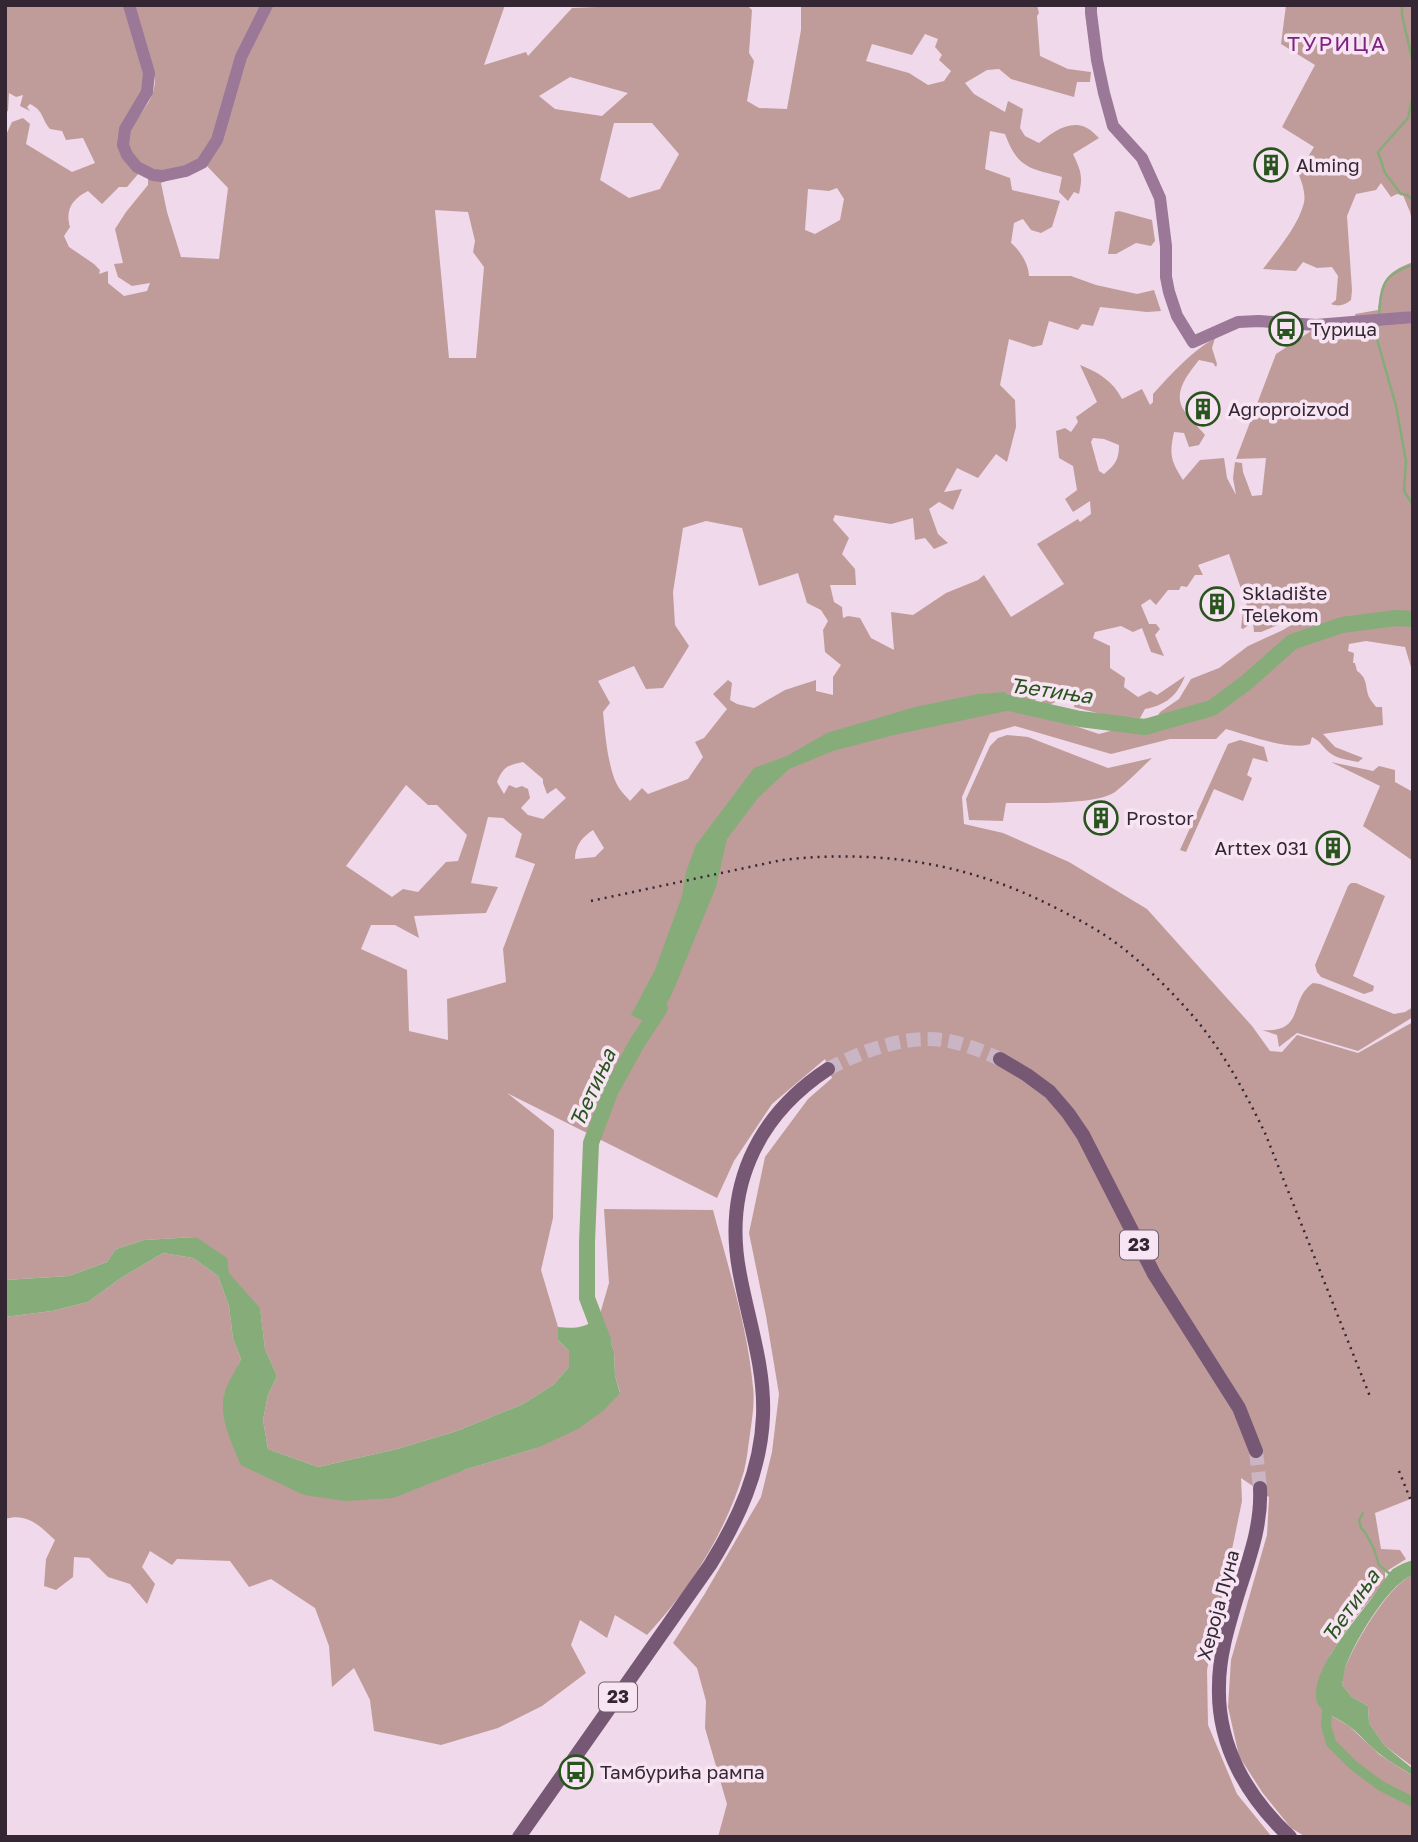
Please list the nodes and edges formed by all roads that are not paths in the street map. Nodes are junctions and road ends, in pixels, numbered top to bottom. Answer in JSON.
{"nodes":[{"id":1,"x":129,"y":5,"type":"edge"},
{"id":2,"x":267,"y":5,"type":"edge"},
{"id":3,"x":1091,"y":5,"type":"edge"},
{"id":4,"x":1413,"y":317,"type":"edge"},
{"id":5,"x":1000,"y":1059,"type":"tunnel mouth"},
{"id":6,"x":828,"y":1069,"type":"tunnel mouth"},
{"id":7,"x":1256,"y":1451,"type":"tunnel mouth"},
{"id":8,"x":1260,"y":1488,"type":"tunnel mouth"},
{"id":9,"x":519,"y":1837,"type":"edge"},
{"id":10,"x":1290,"y":1837,"type":"edge"}],
"edges":[{"from":1,"to":2,"type":"street"},
{"from":3,"to":4,"type":"street"},
{"from":5,"to":7,"type":"main road","number":"23"},
{"from":6,"to":9,"type":"main road","number":"23"},
{"from":8,"to":10,"type":"main road","name":"Хероја Луна"}]}
